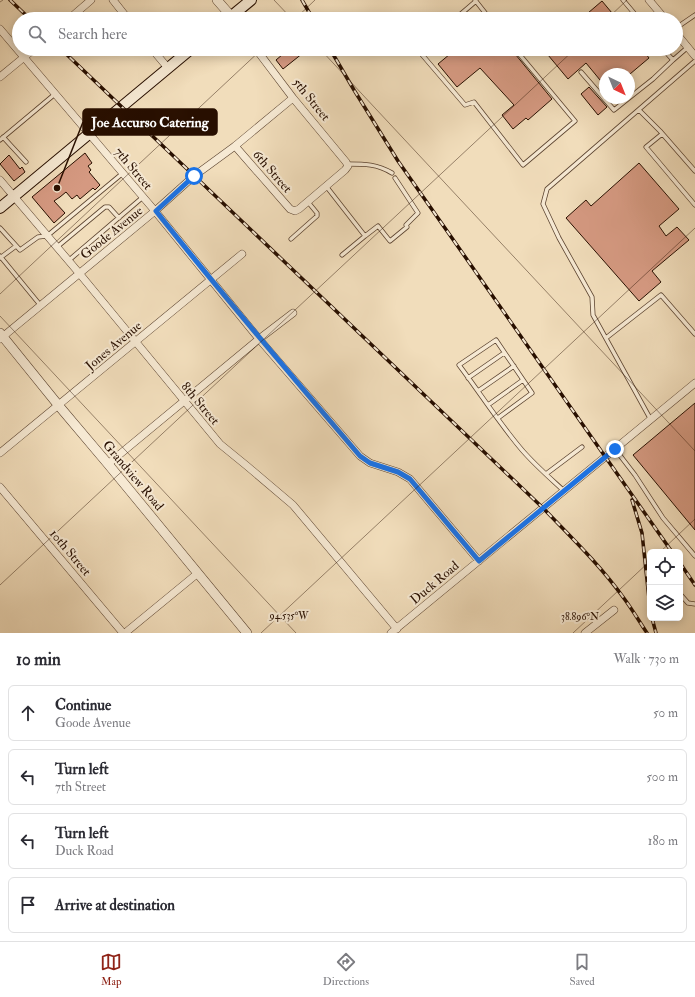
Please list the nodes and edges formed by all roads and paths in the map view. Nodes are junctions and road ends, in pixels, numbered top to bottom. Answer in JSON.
{"nodes":[{"id":1,"x":91,"y":0,"type":"edge"},
{"id":2,"x":113,"y":0,"type":"edge"},
{"id":3,"x":217,"y":0,"type":"edge"},
{"id":4,"x":251,"y":0,"type":"edge"},
{"id":5,"x":623,"y":0,"type":"edge"},
{"id":6,"x":649,"y":0,"type":"edge"},
{"id":7,"x":475,"y":1,"type":"edge"},
{"id":8,"x":77,"y":12,"type":"edge"},
{"id":9,"x":122,"y":12,"type":"edge"},
{"id":10,"x":226,"y":12,"type":"edge"},
{"id":11,"x":237,"y":12,"type":"edge"},
{"id":12,"x":463,"y":12,"type":"edge"},
{"id":13,"x":484,"y":12,"type":"edge"},
{"id":14,"x":633,"y":12,"type":"edge"},
{"id":15,"x":659,"y":12,"type":"edge"},
{"id":16,"x":695,"y":15,"type":"edge"},
{"id":17,"x":683,"y":23,"type":"edge"},
{"id":18,"x":0,"y":29,"type":"edge"},
{"id":19,"x":683,"y":41,"type":"edge"},
{"id":20,"x":12,"y":44,"type":"edge"},
{"id":21,"x":688,"y":47,"type":"junction"},
{"id":22,"x":683,"y":51,"type":"edge"},
{"id":23,"x":158,"y":56,"type":"edge"},
{"id":24,"x":183,"y":56,"type":"edge"},
{"id":25,"x":261,"y":56,"type":"edge"},
{"id":26,"x":423,"y":56,"type":"edge"},
{"id":27,"x":521,"y":56,"type":"edge"},
{"id":28,"x":669,"y":56,"type":"edge"},
{"id":29,"x":677,"y":56,"type":"edge"},
{"id":30,"x":695,"y":56,"type":"edge"},
{"id":31,"x":24,"y":58,"type":"joint"},
{"id":32,"x":672,"y":60,"type":"junction"},
{"id":33,"x":695,"y":61,"type":"edge"},
{"id":34,"x":168,"y":68,"type":"junction"},
{"id":35,"x":581,"y":72,"type":"dead end"},
{"id":36,"x":0,"y":77,"type":"edge"},
{"id":37,"x":599,"y":93,"type":"edge"},
{"id":38,"x":635,"y":93,"type":"edge"},
{"id":39,"x":55,"y":94,"type":"junction"},
{"id":40,"x":293,"y":98,"type":"junction"},
{"id":41,"x":609,"y":104,"type":"edge"},
{"id":42,"x":622,"y":104,"type":"edge"},
{"id":43,"x":639,"y":110,"type":"junction"},
{"id":44,"x":89,"y":133,"type":"junction"},
{"id":45,"x":662,"y":134,"type":"junction"},
{"id":46,"x":2,"y":138,"type":"edge"},
{"id":47,"x":235,"y":146,"type":"junction"},
{"id":48,"x":26,"y":162,"type":"dead end"},
{"id":49,"x":347,"y":165,"type":"junction"},
{"id":50,"x":695,"y":171,"type":"edge"},
{"id":51,"x":123,"y":173,"type":"junction"},
{"id":52,"x":392,"y":173,"type":"dead end"},
{"id":53,"x":395,"y":178,"type":"dead end"},
{"id":54,"x":0,"y":180,"type":"edge"},
{"id":55,"x":326,"y":186,"type":"junction"},
{"id":56,"x":14,"y":197,"type":"junction"},
{"id":57,"x":143,"y":197,"type":"junction"},
{"id":58,"x":308,"y":202,"type":"junction"},
{"id":59,"x":695,"y":205,"type":"edge"},
{"id":60,"x":0,"y":208,"type":"edge"},
{"id":61,"x":156,"y":211,"type":"junction"},
{"id":62,"x":119,"y":218,"type":"junction"},
{"id":63,"x":0,"y":228,"type":"edge"},
{"id":64,"x":47,"y":236,"type":"junction"},
{"id":65,"x":365,"y":236,"type":"junction"},
{"id":66,"x":291,"y":239,"type":"dead end"},
{"id":67,"x":16,"y":246,"type":"junction"},
{"id":68,"x":57,"y":247,"type":"junction"},
{"id":69,"x":242,"y":254,"type":"dead end"},
{"id":70,"x":342,"y":254,"type":"dead end"},
{"id":71,"x":0,"y":257,"type":"edge"},
{"id":72,"x":68,"y":261,"type":"junction"},
{"id":73,"x":79,"y":273,"type":"junction"},
{"id":74,"x":210,"y":280,"type":"junction"},
{"id":75,"x":41,"y":306,"type":"junction"},
{"id":76,"x":293,"y":313,"type":"dead end"},
{"id":77,"x":695,"y":334,"type":"edge"},
{"id":78,"x":1,"y":336,"type":"edge"},
{"id":79,"x":259,"y":338,"type":"junction"},
{"id":80,"x":606,"y":338,"type":"junction"},
{"id":81,"x":135,"y":342,"type":"junction"},
{"id":82,"x":504,"y":353,"type":"junction"},
{"id":83,"x":514,"y":366,"type":"junction"},
{"id":84,"x":468,"y":378,"type":"junction"},
{"id":85,"x":523,"y":380,"type":"junction"},
{"id":86,"x":695,"y":382,"type":"edge"},
{"id":87,"x":478,"y":391,"type":"junction"},
{"id":88,"x":184,"y":401,"type":"junction"},
{"id":89,"x":488,"y":405,"type":"junction"},
{"id":90,"x":58,"y":406,"type":"junction"},
{"id":91,"x":498,"y":418,"type":"junction"},
{"id":92,"x":650,"y":420,"type":"junction"},
{"id":93,"x":582,"y":447,"type":"dead end"},
{"id":94,"x":615,"y":449,"type":"junction"},
{"id":95,"x":0,"y":453,"type":"edge"},
{"id":96,"x":108,"y":464,"type":"junction"},
{"id":97,"x":546,"y":474,"type":"junction"},
{"id":98,"x":0,"y":487,"type":"edge"},
{"id":99,"x":564,"y":491,"type":"junction"},
{"id":100,"x":695,"y":556,"type":"edge"},
{"id":101,"x":479,"y":561,"type":"junction"},
{"id":102,"x":198,"y":573,"type":"junction"},
{"id":103,"x":683,"y":597,"type":"edge"},
{"id":104,"x":695,"y":604,"type":"edge"},
{"id":105,"x":614,"y":610,"type":"dead end"},
{"id":106,"x":394,"y":631,"type":"edge"},
{"id":107,"x":124,"y":633,"type":"edge"},
{"id":108,"x":247,"y":633,"type":"edge"},
{"id":109,"x":584,"y":633,"type":"edge"}],
"edges":[{"from":1,"to":8,"type":"street"},
{"from":2,"to":9,"type":"street"},
{"from":3,"to":10,"type":"street"},
{"from":4,"to":11,"type":"main road"},
{"from":5,"to":14,"type":"lane"},
{"from":6,"to":15,"type":"street"},
{"from":7,"to":12,"type":"lane"},
{"from":7,"to":13,"type":"lane"},
{"from":16,"to":17,"type":"lane"},
{"from":18,"to":20,"type":"street","name":"7th Street"},
{"from":19,"to":21,"type":"street"},
{"from":21,"to":22,"type":"lane"},
{"from":21,"to":30,"type":"street"},
{"from":23,"to":34,"type":"street"},
{"from":24,"to":34,"type":"main road"},
{"from":25,"to":40,"type":"street","name":"5th Street"},
{"from":26,"to":27,"type":"lane"},
{"from":28,"to":32,"type":"lane"},
{"from":29,"to":32,"type":"lane"},
{"from":31,"to":36,"type":"street"},
{"from":31,"to":39,"type":"street","name":"7th Street"},
{"from":32,"to":38,"type":"lane"},
{"from":33,"to":43,"type":"lane"},
{"from":34,"to":44,"type":"main road"},
{"from":35,"to":37,"type":"lane"},
{"from":39,"to":44,"type":"street","name":"7th Street"},
{"from":39,"to":46,"type":"lane"},
{"from":40,"to":47,"type":"street","name":"Goode Avenue"},
{"from":40,"to":49,"type":"street","name":"5th Street"},
{"from":41,"to":42,"type":"lane"},
{"from":43,"to":45,"type":"lane"},
{"from":43,"to":80,"type":"lane"},
{"from":44,"to":51,"type":"street","name":"7th Street"},
{"from":44,"to":56,"type":"main road"},
{"from":45,"to":50,"type":"lane"},
{"from":45,"to":59,"type":"lane"},
{"from":46,"to":48,"type":"lane"},
{"from":47,"to":58,"type":"street","name":"6th Street"},
{"from":47,"to":61,"type":"street","name":"Goode Avenue"},
{"from":49,"to":52,"type":"lane"},
{"from":49,"to":55,"type":"street"},
{"from":51,"to":57,"type":"street","name":"7th Street"},
{"from":51,"to":64,"type":"lane"},
{"from":53,"to":65,"type":"lane"},
{"from":54,"to":56,"type":"street","name":"8th Street"},
{"from":55,"to":58,"type":"street"},
{"from":55,"to":65,"type":"lane"},
{"from":56,"to":60,"type":"main road"},
{"from":56,"to":64,"type":"street","name":"8th Street"},
{"from":57,"to":61,"type":"street","name":"7th Street"},
{"from":57,"to":62,"type":"lane"},
{"from":58,"to":66,"type":"lane"},
{"from":61,"to":73,"type":"street","name":"Goode Avenue"},
{"from":61,"to":74,"type":"street","name":"7th Street"},
{"from":62,"to":68,"type":"lane"},
{"from":62,"to":72,"type":"lane"},
{"from":63,"to":67,"type":"lane"},
{"from":64,"to":67,"type":"lane"},
{"from":64,"to":68,"type":"street","name":"8th Street"},
{"from":65,"to":70,"type":"lane"},
{"from":67,"to":71,"type":"lane"},
{"from":68,"to":72,"type":"street","name":"8th Street"},
{"from":69,"to":74,"type":"street","name":"Jones Avenue"},
{"from":71,"to":75,"type":"lane"},
{"from":72,"to":73,"type":"street","name":"8th Street"},
{"from":73,"to":75,"type":"street","name":"Goode Avenue"},
{"from":73,"to":81,"type":"street","name":"8th Street"},
{"from":74,"to":79,"type":"street","name":"7th Street"},
{"from":74,"to":81,"type":"street","name":"Jones Avenue"},
{"from":75,"to":78,"type":"street","name":"Goode Avenue"},
{"from":76,"to":79,"type":"street"},
{"from":77,"to":80,"type":"lane"},
{"from":78,"to":90,"type":"street","name":"Grandview Road"},
{"from":79,"to":88,"type":"street"},
{"from":79,"to":101,"type":"street","name":"7th Street"},
{"from":80,"to":92,"type":"lane"},
{"from":81,"to":88,"type":"street","name":"8th Street"},
{"from":81,"to":90,"type":"street","name":"Jones Avenue"},
{"from":82,"to":83,"type":"lane"},
{"from":82,"to":84,"type":"lane"},
{"from":82,"to":84,"type":"lane"},
{"from":83,"to":85,"type":"lane"},
{"from":83,"to":87,"type":"lane"},
{"from":84,"to":87,"type":"lane"},
{"from":85,"to":89,"type":"lane"},
{"from":85,"to":91,"type":"lane"},
{"from":86,"to":92,"type":"street","name":"Duck Road"},
{"from":87,"to":89,"type":"lane"},
{"from":88,"to":96,"type":"street"},
{"from":88,"to":106,"type":"street","name":"8th Street"},
{"from":89,"to":91,"type":"lane"},
{"from":90,"to":95,"type":"street","name":"Jones Avenue"},
{"from":90,"to":96,"type":"street","name":"Grandview Road"},
{"from":91,"to":97,"type":"lane"},
{"from":92,"to":94,"type":"street","name":"Duck Road"},
{"from":93,"to":97,"type":"lane"},
{"from":94,"to":99,"type":"street","name":"Duck Road"},
{"from":94,"to":100,"type":"lane"},
{"from":96,"to":102,"type":"street","name":"Grandview Road"},
{"from":97,"to":99,"type":"lane"},
{"from":98,"to":107,"type":"street","name":"10th Street"},
{"from":99,"to":101,"type":"street","name":"Duck Road"},
{"from":101,"to":106,"type":"street","name":"Duck Road"},
{"from":102,"to":107,"type":"street"},
{"from":102,"to":108,"type":"street","name":"Grandview Road"},
{"from":103,"to":104,"type":"lane"},
{"from":105,"to":109,"type":"street"}]}
